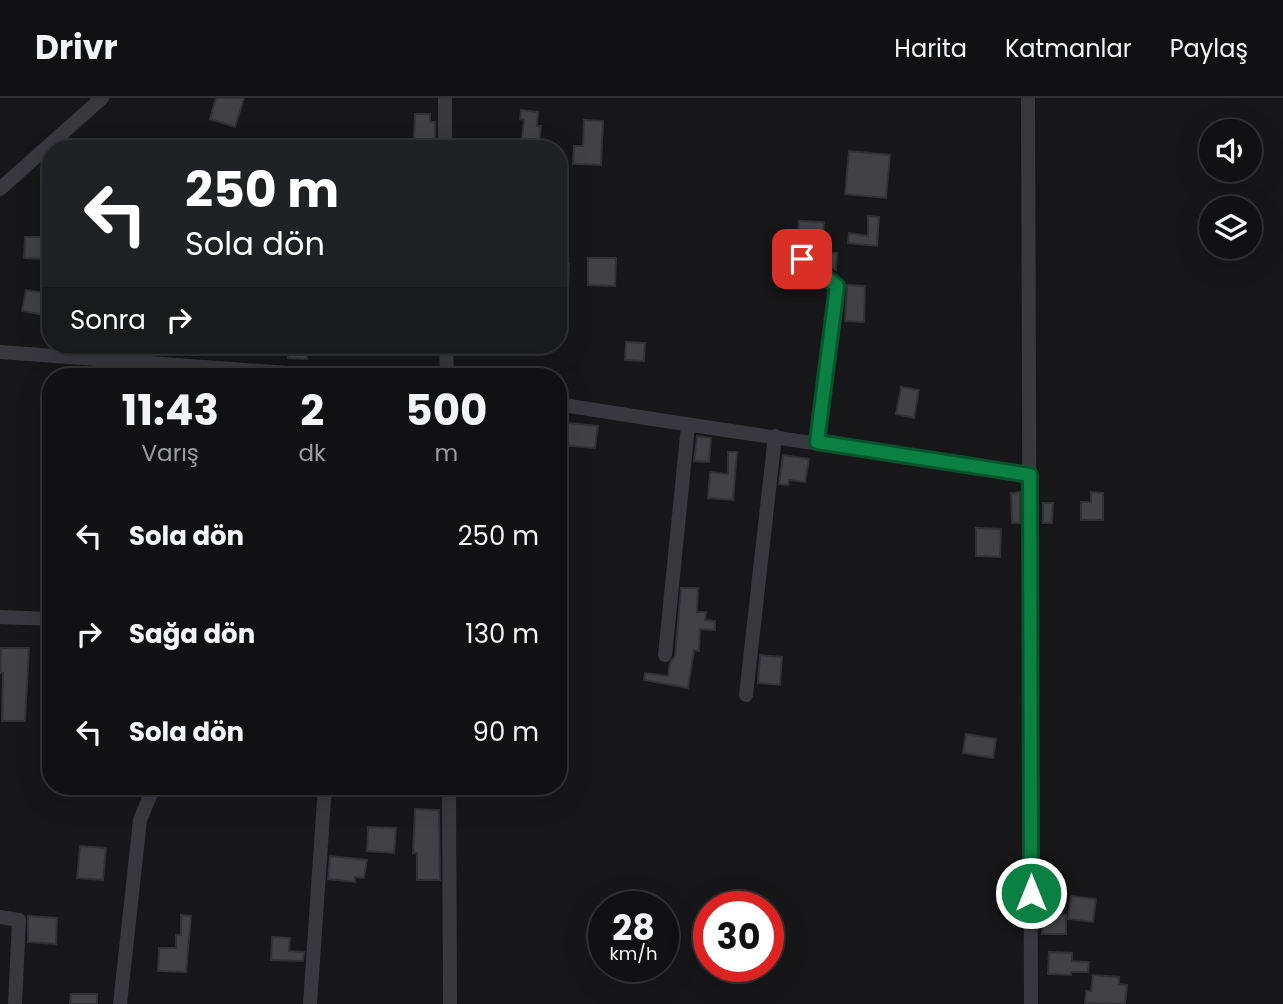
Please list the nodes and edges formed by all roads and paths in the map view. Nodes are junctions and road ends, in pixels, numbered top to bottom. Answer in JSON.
{"nodes":[{"id":1,"x":102,"y":98,"type":"edge"},
{"id":2,"x":445,"y":98,"type":"edge"},
{"id":3,"x":1028,"y":98,"type":"edge"},
{"id":4,"x":55,"y":140,"type":"edge"},
{"id":5,"x":445,"y":140,"type":"edge"},
{"id":6,"x":42,"y":152,"type":"edge"},
{"id":7,"x":0,"y":189,"type":"edge"},
{"id":8,"x":802,"y":259,"type":"dead end"},
{"id":9,"x":0,"y":352,"type":"edge"},
{"id":10,"x":140,"y":368,"type":"edge"},
{"id":11,"x":567,"y":406,"type":"edge"},
{"id":12,"x":688,"y":426,"type":"junction"},
{"id":13,"x":775,"y":436,"type":"junction"},
{"id":14,"x":817,"y":442,"type":"junction"},
{"id":15,"x":1030,"y":475,"type":"junction"},
{"id":16,"x":0,"y":617,"type":"edge"},
{"id":17,"x":42,"y":619,"type":"edge"},
{"id":18,"x":665,"y":655,"type":"dead end"},
{"id":19,"x":747,"y":695,"type":"dead end"},
{"id":20,"x":150,"y":795,"type":"edge"},
{"id":21,"x":325,"y":795,"type":"edge"},
{"id":22,"x":449,"y":795,"type":"edge"},
{"id":23,"x":0,"y":917,"type":"edge"},
{"id":24,"x":15,"y":1004,"type":"edge"},
{"id":25,"x":120,"y":1004,"type":"edge"},
{"id":26,"x":310,"y":1004,"type":"edge"},
{"id":27,"x":450,"y":1004,"type":"edge"},
{"id":28,"x":1031,"y":1004,"type":"edge"}],
"edges":[{"from":1,"to":4,"type":"street"},
{"from":2,"to":5,"type":"street"},
{"from":3,"to":15,"type":"street"},
{"from":6,"to":7,"type":"street"},
{"from":8,"to":14,"type":"street"},
{"from":9,"to":10,"type":"street"},
{"from":11,"to":12,"type":"street"},
{"from":12,"to":13,"type":"street"},
{"from":12,"to":18,"type":"street"},
{"from":13,"to":14,"type":"street"},
{"from":13,"to":19,"type":"street"},
{"from":14,"to":15,"type":"street"},
{"from":15,"to":28,"type":"street"},
{"from":16,"to":17,"type":"street"},
{"from":20,"to":25,"type":"street"},
{"from":21,"to":26,"type":"street"},
{"from":22,"to":27,"type":"street"},
{"from":23,"to":24,"type":"street"}]}
